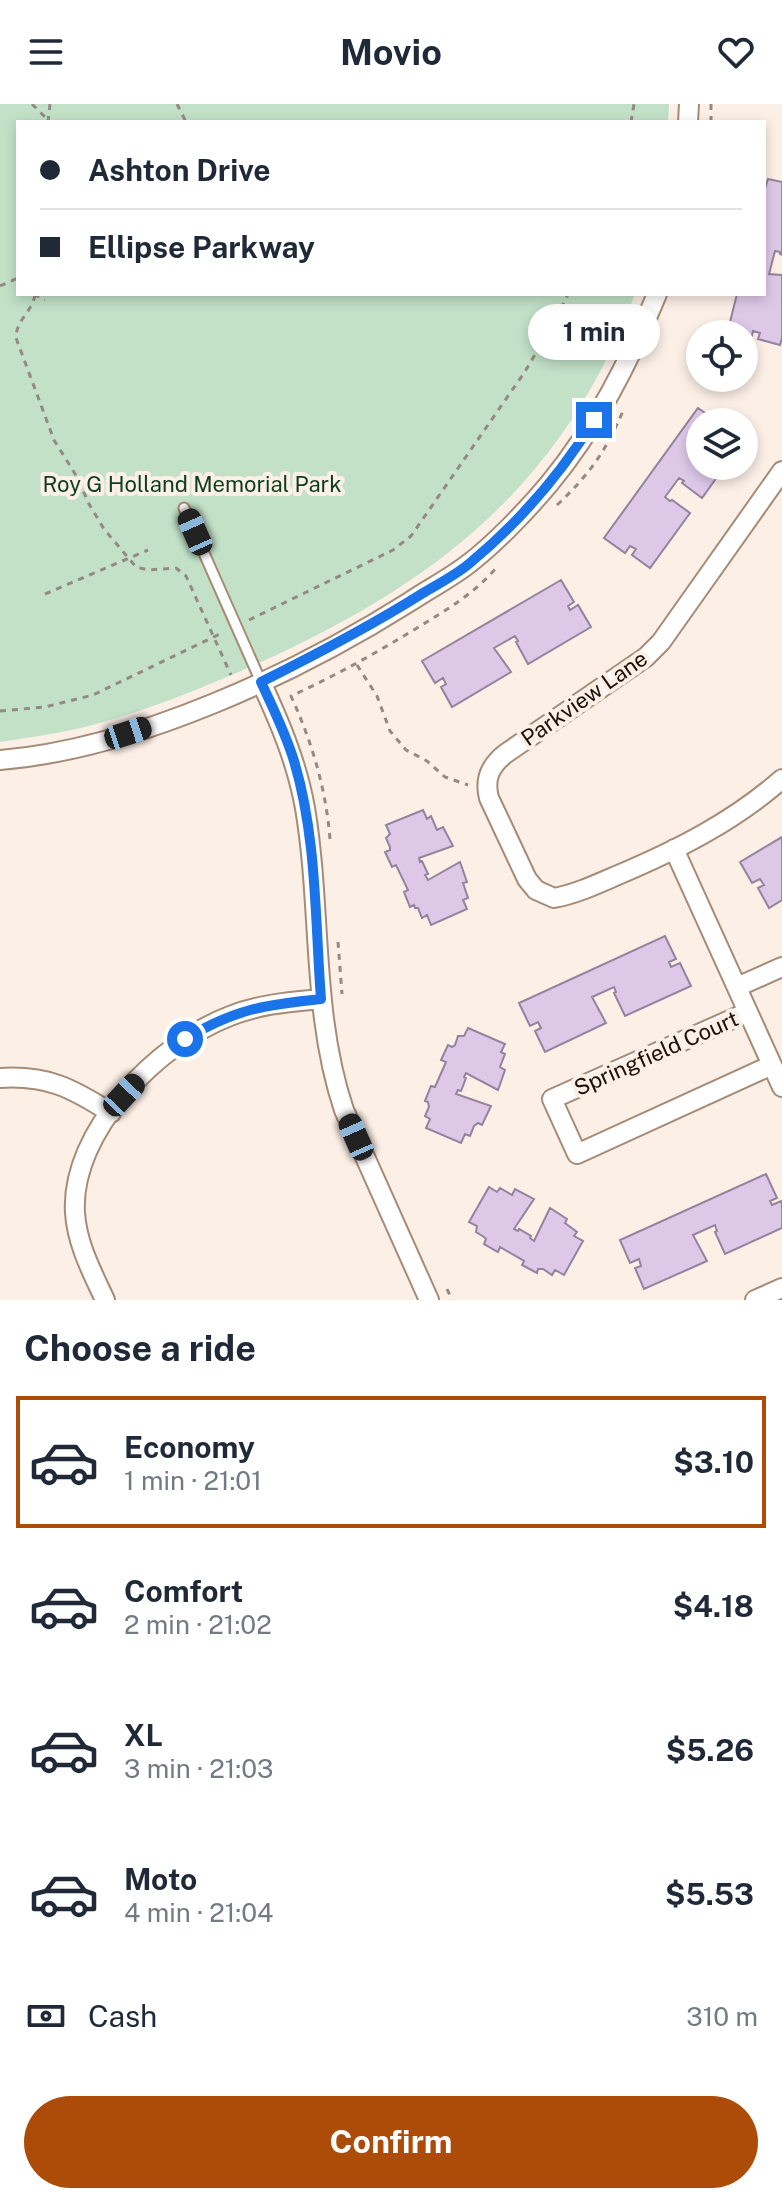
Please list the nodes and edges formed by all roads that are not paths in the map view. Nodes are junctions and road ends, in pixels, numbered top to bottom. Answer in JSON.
{"nodes":[{"id":1,"x":656,"y":296,"type":"edge"},
{"id":2,"x":782,"y":471,"type":"edge"},
{"id":3,"x":184,"y":508,"type":"dead end"},
{"id":4,"x":261,"y":682,"type":"junction"},
{"id":5,"x":0,"y":760,"type":"edge"},
{"id":6,"x":782,"y":779,"type":"edge"},
{"id":7,"x":674,"y":849,"type":"junction"},
{"id":8,"x":782,"y":967,"type":"edge"},
{"id":9,"x":737,"y":987,"type":"junction"},
{"id":10,"x":321,"y":999,"type":"junction"},
{"id":11,"x":748,"y":1012,"type":"junction"},
{"id":12,"x":772,"y":1065,"type":"junction"},
{"id":13,"x":0,"y":1078,"type":"edge"},
{"id":14,"x":782,"y":1087,"type":"edge"},
{"id":15,"x":111,"y":1113,"type":"junction"},
{"id":16,"x":782,"y":1288,"type":"edge"},
{"id":17,"x":105,"y":1300,"type":"edge"},
{"id":18,"x":429,"y":1300,"type":"edge"},
{"id":19,"x":755,"y":1300,"type":"edge"}],
"edges":[{"from":1,"to":4,"type":"street"},
{"from":2,"to":7,"type":"street","name":"Parkview Lane"},
{"from":3,"to":4,"type":"lane"},
{"from":4,"to":5,"type":"street"},
{"from":4,"to":10,"type":"street"},
{"from":6,"to":7,"type":"street"},
{"from":7,"to":9,"type":"street"},
{"from":8,"to":9,"type":"street"},
{"from":9,"to":11,"type":"street"},
{"from":10,"to":15,"type":"street"},
{"from":10,"to":18,"type":"street"},
{"from":11,"to":12,"type":"street"},
{"from":11,"to":12,"type":"street","name":"Springfield Court"},
{"from":12,"to":14,"type":"street"},
{"from":13,"to":15,"type":"street"},
{"from":15,"to":17,"type":"street"},
{"from":16,"to":19,"type":"street"}]}
